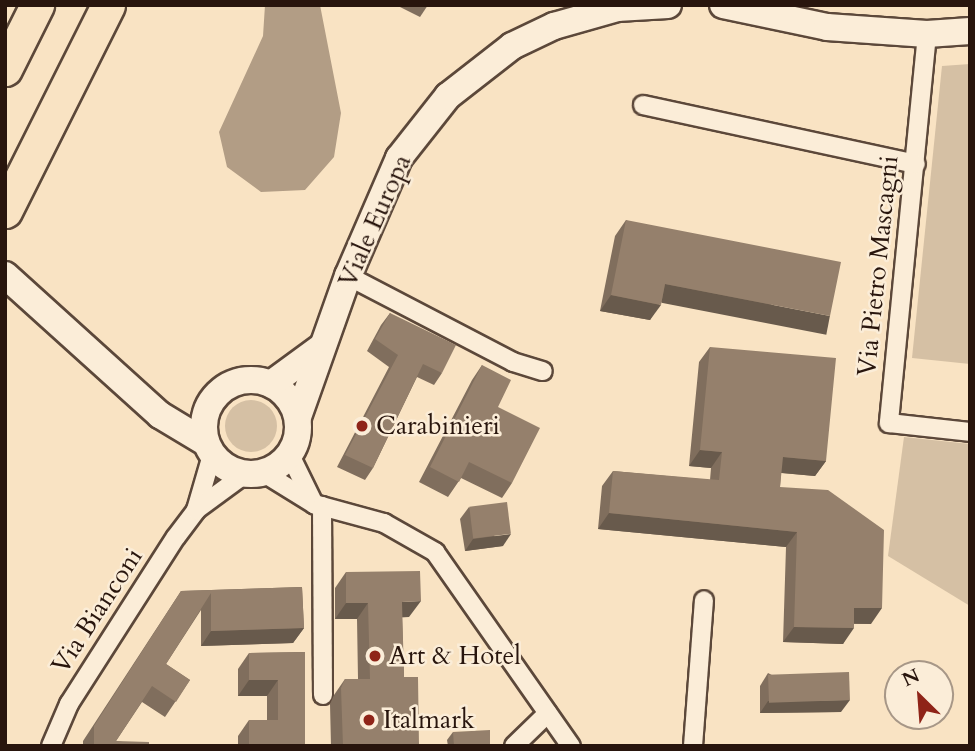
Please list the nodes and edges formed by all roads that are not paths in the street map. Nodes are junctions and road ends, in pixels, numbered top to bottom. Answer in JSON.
{"nodes":[{"id":1,"x":37,"y":5,"type":"edge"},
{"id":2,"x":108,"y":5,"type":"edge"},
{"id":3,"x":667,"y":5,"type":"edge"},
{"id":4,"x":723,"y":5,"type":"edge"},
{"id":5,"x":970,"y":31,"type":"edge"},
{"id":6,"x":927,"y":34,"type":"junction"},
{"id":7,"x":5,"y":69,"type":"edge"},
{"id":8,"x":643,"y":105,"type":"dead end"},
{"id":9,"x":916,"y":164,"type":"junction"},
{"id":10,"x":5,"y":211,"type":"edge"},
{"id":11,"x":348,"y":276,"type":"junction"},
{"id":12,"x":12,"y":281,"type":"edge"},
{"id":13,"x":320,"y":348,"type":"junction"},
{"id":14,"x":543,"y":371,"type":"dead end"},
{"id":15,"x":271,"y":384,"type":"junction"},
{"id":16,"x":135,"y":388,"type":"junction"},
{"id":17,"x":208,"y":407,"type":"junction"},
{"id":18,"x":298,"y":417,"type":"junction"},
{"id":19,"x":970,"y":432,"type":"edge"},
{"id":20,"x":209,"y":448,"type":"junction"},
{"id":21,"x":290,"y":455,"type":"junction"},
{"id":22,"x":254,"y":474,"type":"junction"},
{"id":23,"x":318,"y":505,"type":"junction"},
{"id":24,"x":196,"y":510,"type":"junction"},
{"id":25,"x":704,"y":600,"type":"dead end"},
{"id":26,"x":323,"y":695,"type":"dead end"},
{"id":27,"x":548,"y":713,"type":"junction"},
{"id":28,"x":51,"y":746,"type":"edge"},
{"id":29,"x":514,"y":746,"type":"edge"},
{"id":30,"x":571,"y":746,"type":"edge"},
{"id":31,"x":692,"y":746,"type":"edge"}],
"edges":[{"from":1,"to":7,"type":"highway"},
{"from":2,"to":10,"type":"highway"},
{"from":3,"to":11,"type":"street","name":"Viale Europa"},
{"from":4,"to":6,"type":"street"},
{"from":5,"to":6,"type":"street"},
{"from":6,"to":9,"type":"street","name":"Via Pietro Mascagni"},
{"from":8,"to":9,"type":"street"},
{"from":9,"to":19,"type":"street","name":"Via Pietro Mascagni"},
{"from":11,"to":13,"type":"street","name":"Viale Europa"},
{"from":11,"to":14,"type":"street"},
{"from":12,"to":16,"type":"street"},
{"from":13,"to":15,"type":"street"},
{"from":13,"to":18,"type":"street","name":"Viale Europa"},
{"from":15,"to":17,"type":"street"},
{"from":15,"to":18,"type":"street"},
{"from":16,"to":17,"type":"street"},
{"from":16,"to":20,"type":"street"},
{"from":17,"to":20,"type":"street"},
{"from":18,"to":21,"type":"street"},
{"from":20,"to":22,"type":"street"},
{"from":20,"to":24,"type":"street","name":"Via Bianconi"},
{"from":21,"to":22,"type":"street"},
{"from":21,"to":23,"type":"street"},
{"from":22,"to":23,"type":"street"},
{"from":22,"to":24,"type":"street","name":"Via Bianconi"},
{"from":23,"to":26,"type":"street"},
{"from":23,"to":27,"type":"street"},
{"from":24,"to":28,"type":"street","name":"Via Bianconi"},
{"from":25,"to":31,"type":"street"},
{"from":27,"to":29,"type":"street"},
{"from":27,"to":30,"type":"street"}]}
